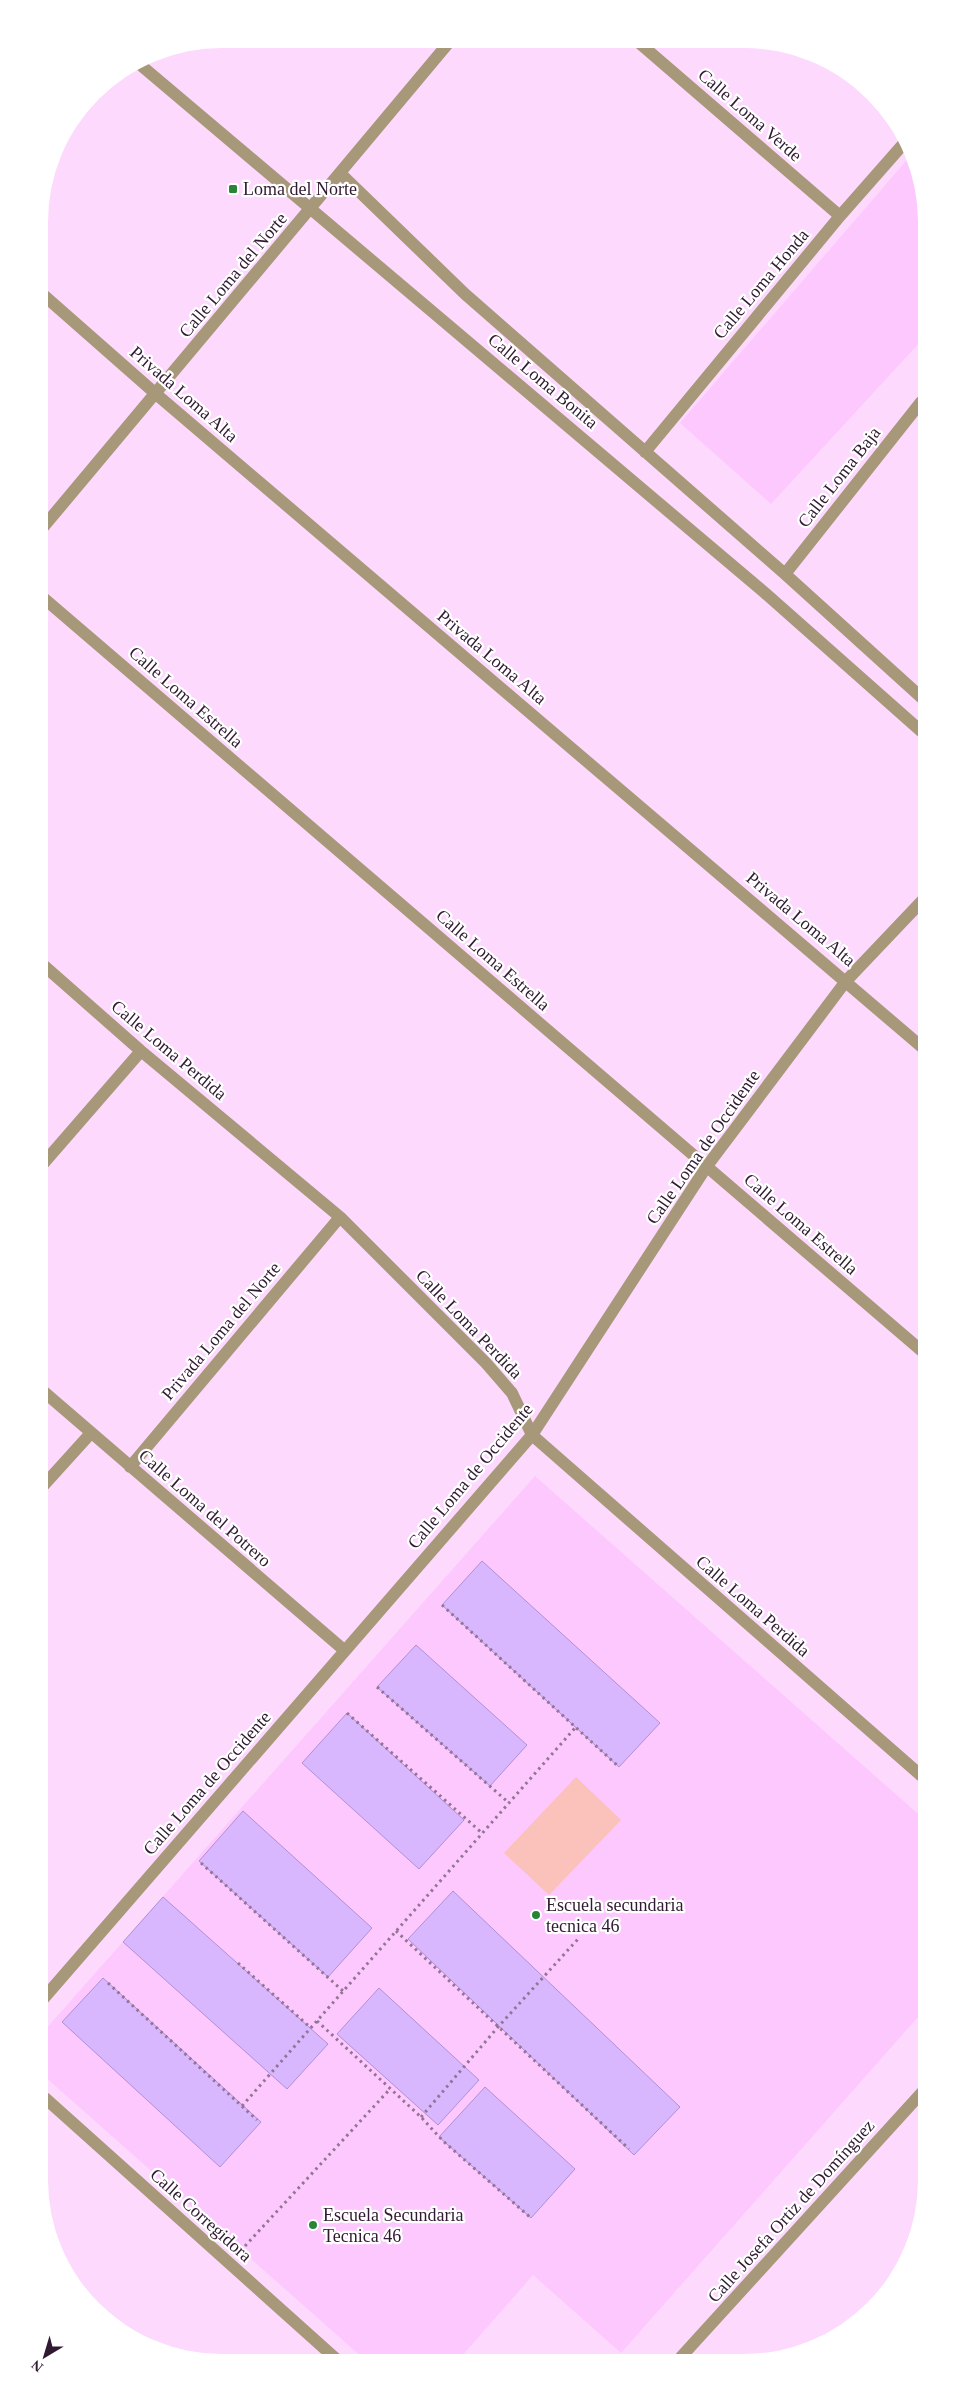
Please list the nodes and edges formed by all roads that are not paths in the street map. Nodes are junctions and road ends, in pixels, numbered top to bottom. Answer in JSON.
{"nodes":[{"id":1,"x":444,"y":48,"type":"edge"},
{"id":2,"x":644,"y":48,"type":"edge"},
{"id":3,"x":142,"y":66,"type":"edge"},
{"id":4,"x":900,"y":148,"type":"edge"},
{"id":5,"x":340,"y":173,"type":"junction"},
{"id":6,"x":311,"y":208,"type":"junction"},
{"id":7,"x":840,"y":216,"type":"junction"},
{"id":8,"x":48,"y":299,"type":"edge"},
{"id":9,"x":156,"y":394,"type":"junction"},
{"id":10,"x":918,"y":406,"type":"edge"},
{"id":11,"x":645,"y":452,"type":"junction"},
{"id":12,"x":48,"y":522,"type":"edge"},
{"id":13,"x":785,"y":574,"type":"junction"},
{"id":14,"x":48,"y":602,"type":"edge"},
{"id":15,"x":918,"y":694,"type":"edge"},
{"id":16,"x":918,"y":728,"type":"edge"},
{"id":17,"x":918,"y":906,"type":"edge"},
{"id":18,"x":48,"y":969,"type":"edge"},
{"id":19,"x":846,"y":981,"type":"junction"},
{"id":20,"x":918,"y":1043,"type":"edge"},
{"id":21,"x":141,"y":1051,"type":"junction"},
{"id":22,"x":48,"y":1158,"type":"edge"},
{"id":23,"x":707,"y":1166,"type":"junction"},
{"id":24,"x":340,"y":1217,"type":"junction"},
{"id":25,"x":917,"y":1346,"type":"edge"},
{"id":26,"x":48,"y":1396,"type":"edge"},
{"id":27,"x":91,"y":1433,"type":"junction"},
{"id":28,"x":532,"y":1435,"type":"junction"},
{"id":29,"x":130,"y":1467,"type":"junction"},
{"id":30,"x":48,"y":1480,"type":"edge"},
{"id":31,"x":344,"y":1650,"type":"junction"},
{"id":32,"x":917,"y":1772,"type":"edge"},
{"id":33,"x":48,"y":1993,"type":"edge"},
{"id":34,"x":917,"y":2098,"type":"edge"},
{"id":35,"x":48,"y":2102,"type":"edge"},
{"id":36,"x":331,"y":2354,"type":"edge"},
{"id":37,"x":685,"y":2354,"type":"edge"}],
"edges":[{"from":1,"to":5,"type":"street","name":"Calle Loma del Norte"},
{"from":2,"to":7,"type":"street","name":"Calle Loma Verde"},
{"from":3,"to":6,"type":"street","name":"Calle Loma Bonita"},
{"from":4,"to":7,"type":"street","name":"Calle Loma Honda"},
{"from":5,"to":6,"type":"street","name":"Calle Loma del Norte"},
{"from":5,"to":11,"type":"street"},
{"from":6,"to":9,"type":"street","name":"Calle Loma del Norte"},
{"from":6,"to":16,"type":"street","name":"Calle Loma Bonita"},
{"from":7,"to":11,"type":"street","name":"Calle Loma Honda"},
{"from":8,"to":9,"type":"street","name":"Privada Loma Alta"},
{"from":9,"to":12,"type":"street","name":"Calle Loma del Norte"},
{"from":9,"to":19,"type":"street","name":"Privada Loma Alta"},
{"from":10,"to":13,"type":"street","name":"Calle Loma Baja"},
{"from":11,"to":13,"type":"street"},
{"from":13,"to":15,"type":"street"},
{"from":14,"to":23,"type":"street","name":"Calle Loma Estrella"},
{"from":17,"to":19,"type":"street","name":"Calle Loma de Occidente"},
{"from":18,"to":21,"type":"street","name":"Calle Loma Perdida"},
{"from":19,"to":20,"type":"street","name":"Privada Loma Alta"},
{"from":19,"to":23,"type":"street","name":"Calle Loma de Occidente"},
{"from":21,"to":22,"type":"street"},
{"from":21,"to":24,"type":"street","name":"Calle Loma Perdida"},
{"from":23,"to":25,"type":"street","name":"Calle Loma Estrella"},
{"from":23,"to":28,"type":"street","name":"Calle Loma de Occidente"},
{"from":24,"to":28,"type":"street","name":"Calle Loma Perdida"},
{"from":24,"to":29,"type":"street","name":"Privada Loma del Norte"},
{"from":26,"to":27,"type":"street","name":"Calle Loma del Potrero"},
{"from":27,"to":29,"type":"street","name":"Calle Loma del Potrero"},
{"from":27,"to":30,"type":"street"},
{"from":28,"to":31,"type":"street","name":"Calle Loma de Occidente"},
{"from":28,"to":32,"type":"street","name":"Calle Loma Perdida"},
{"from":29,"to":31,"type":"street","name":"Calle Loma del Potrero"},
{"from":31,"to":33,"type":"street","name":"Calle Loma de Occidente"},
{"from":34,"to":37,"type":"street","name":"Calle Josefa Ortiz de Domínguez"},
{"from":35,"to":36,"type":"street","name":"Calle Corregidora"}]}
